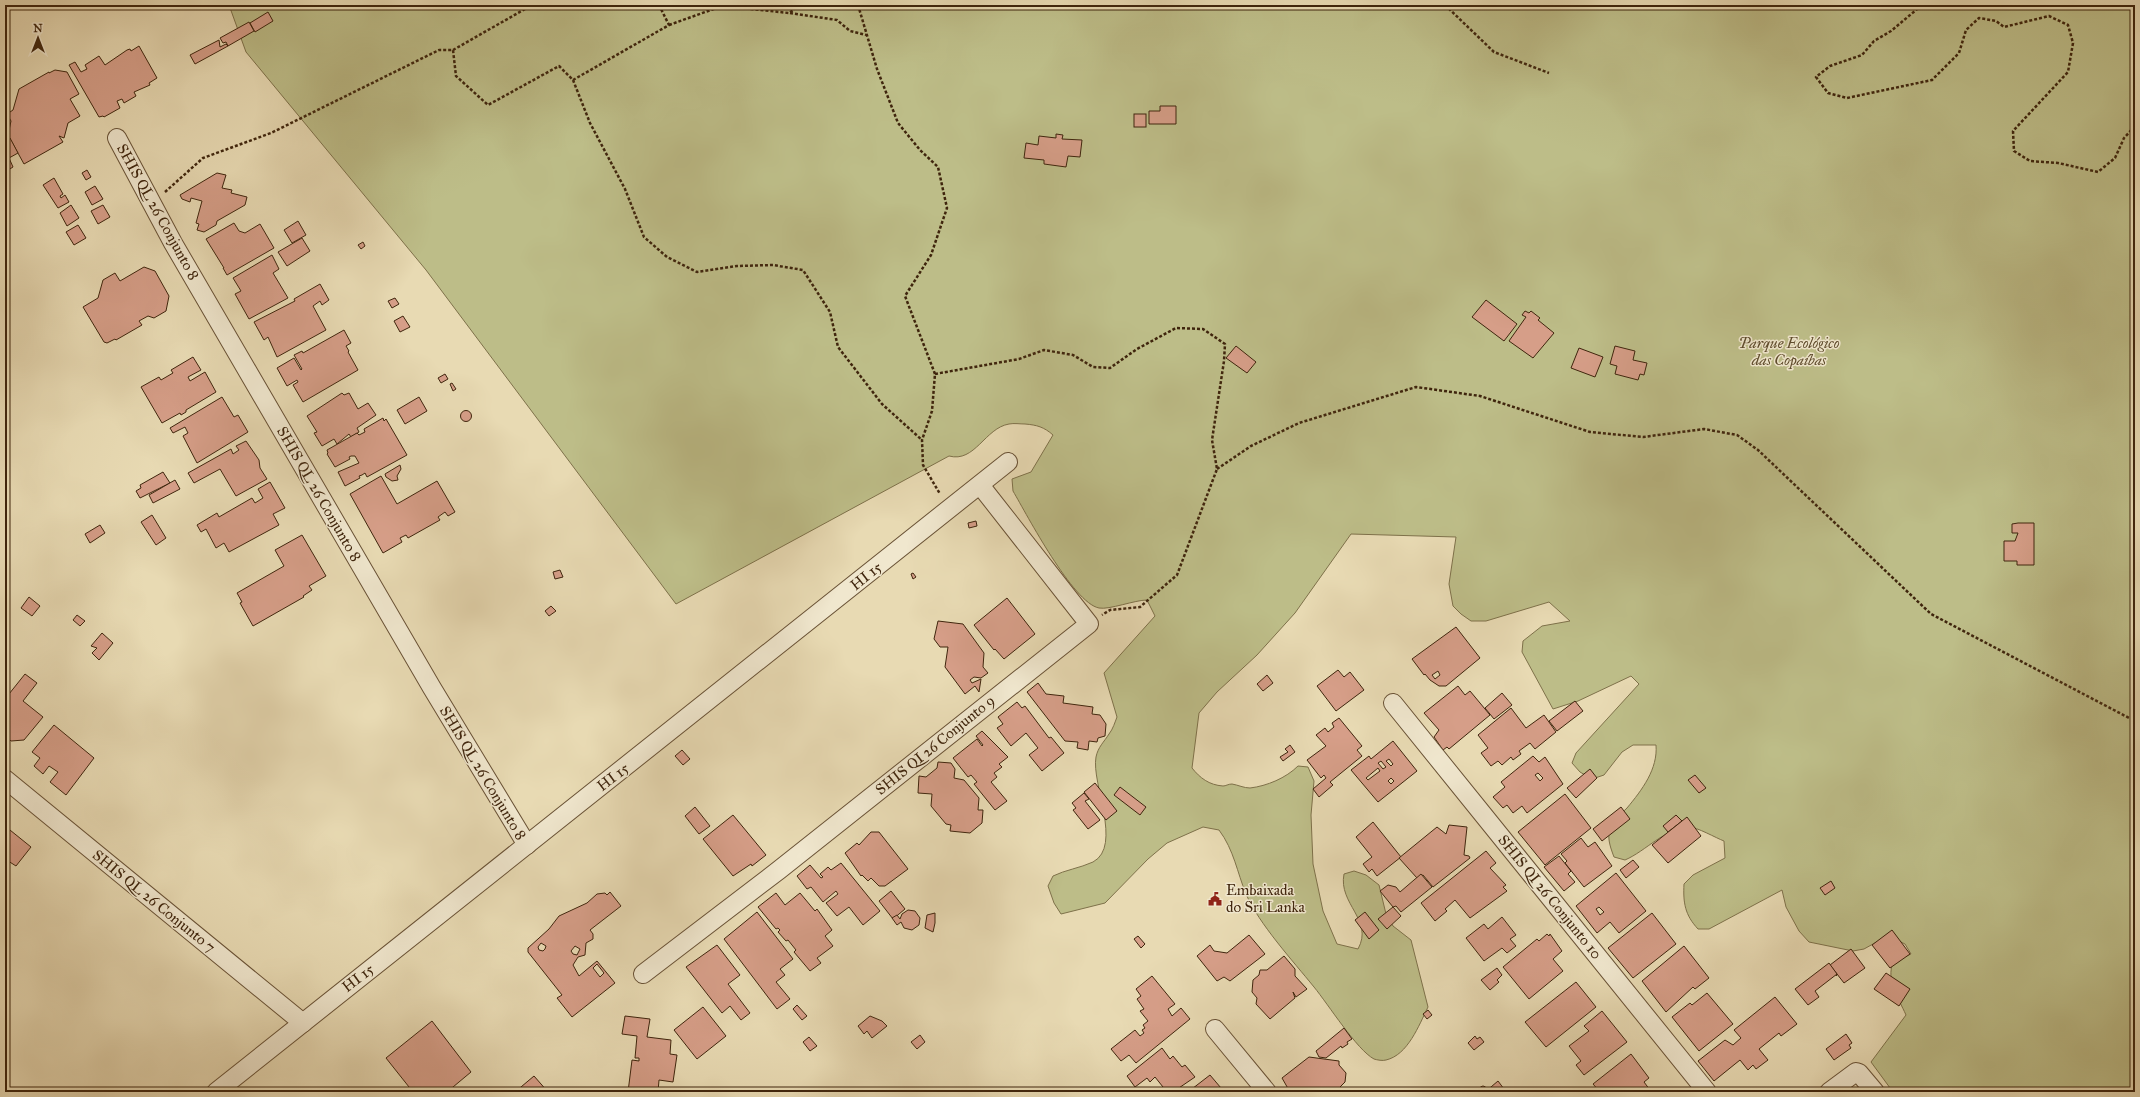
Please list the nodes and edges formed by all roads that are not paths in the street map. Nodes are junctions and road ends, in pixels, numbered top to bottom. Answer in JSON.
{"nodes":[{"id":1,"x":117,"y":138,"type":"dead end"},
{"id":2,"x":1008,"y":462,"type":"dead end"},
{"id":3,"x":980,"y":485,"type":"junction"},
{"id":4,"x":1393,"y":703,"type":"dead end"},
{"id":5,"x":5,"y":779,"type":"edge"},
{"id":6,"x":527,"y":845,"type":"junction"},
{"id":7,"x":643,"y":974,"type":"dead end"},
{"id":8,"x":303,"y":1022,"type":"junction"},
{"id":9,"x":1215,"y":1029,"type":"dead end"},
{"id":10,"x":216,"y":1092,"type":"edge"},
{"id":11,"x":1267,"y":1092,"type":"edge"},
{"id":12,"x":1707,"y":1092,"type":"edge"},
{"id":13,"x":1829,"y":1092,"type":"edge"},
{"id":14,"x":1875,"y":1092,"type":"edge"}],
"edges":[{"from":1,"to":6,"type":"street","name":"SHIS QL 26 Conjunto 8"},
{"from":2,"to":3,"type":"street","name":"HI 15"},
{"from":3,"to":6,"type":"street","name":"HI 15"},
{"from":3,"to":7,"type":"street","name":"SHIS QI 26 Conjunto 9"},
{"from":4,"to":12,"type":"street","name":"SHIS QI 26 Conjunto 10"},
{"from":5,"to":8,"type":"street","name":"SHIS QL 26 Conjunto 7"},
{"from":6,"to":8,"type":"street","name":"HI 15"},
{"from":8,"to":10,"type":"street","name":"HI 15"},
{"from":9,"to":11,"type":"street"},
{"from":13,"to":14,"type":"street"}]}
